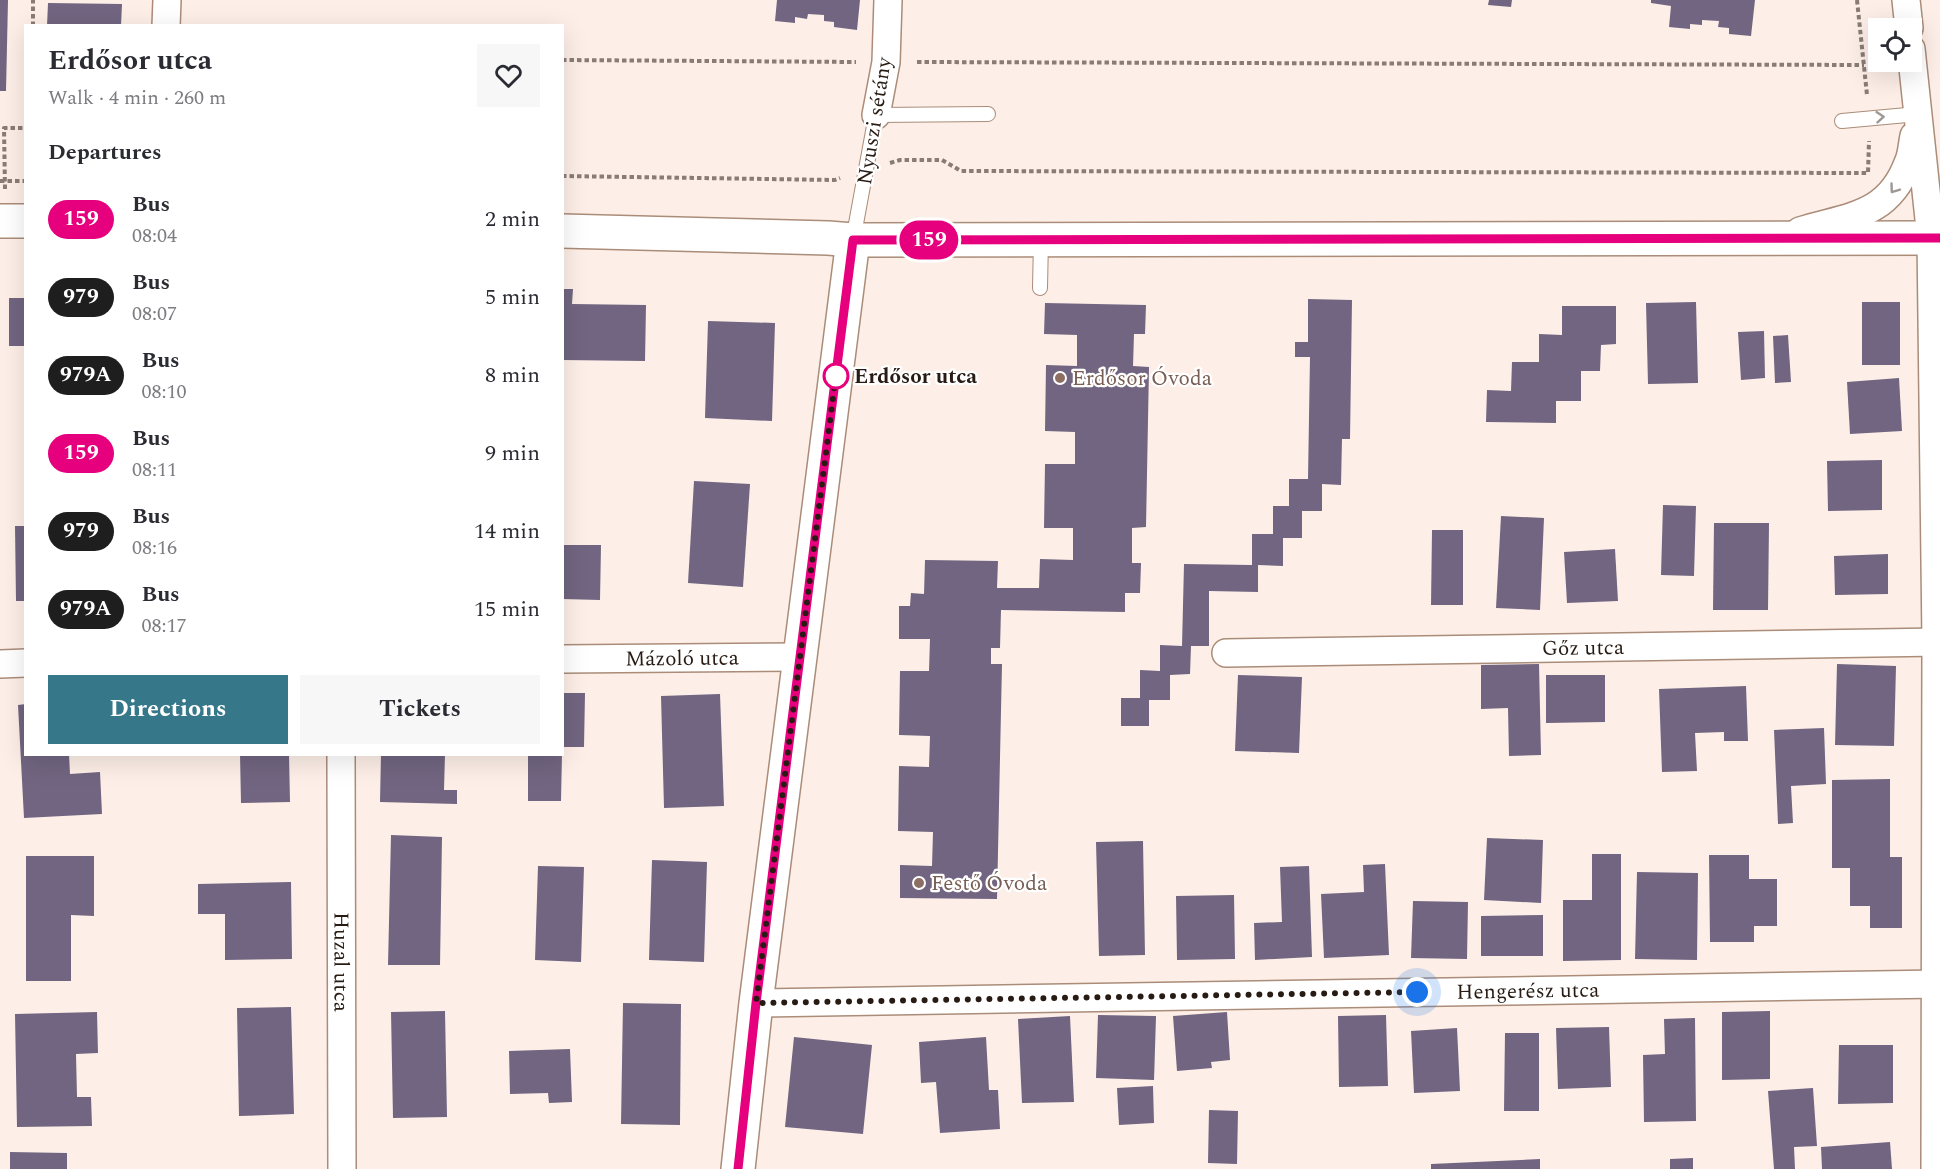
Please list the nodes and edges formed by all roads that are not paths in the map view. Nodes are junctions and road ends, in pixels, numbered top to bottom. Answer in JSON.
{"nodes":[{"id":1,"x":167,"y":0,"type":"edge"},
{"id":2,"x":888,"y":0,"type":"edge"},
{"id":3,"x":1906,"y":0,"type":"edge"},
{"id":4,"x":1908,"y":18,"type":"edge"},
{"id":5,"x":166,"y":24,"type":"edge"},
{"id":6,"x":1913,"y":72,"type":"edge"},
{"id":7,"x":988,"y":114,"type":"dead end"},
{"id":8,"x":1918,"y":114,"type":"junction"},
{"id":9,"x":876,"y":115,"type":"junction"},
{"id":10,"x":1842,"y":121,"type":"dead end"},
{"id":11,"x":564,"y":231,"type":"edge"},
{"id":12,"x":1780,"y":238,"type":"junction"},
{"id":13,"x":1936,"y":238,"type":"edge"},
{"id":14,"x":853,"y":240,"type":"junction"},
{"id":15,"x":1041,"y":240,"type":"junction"},
{"id":16,"x":1040,"y":288,"type":"dead end"},
{"id":17,"x":1938,"y":642,"type":"edge"},
{"id":18,"x":1226,"y":653,"type":"dead end"},
{"id":19,"x":800,"y":657,"type":"junction"},
{"id":20,"x":564,"y":659,"type":"edge"},
{"id":21,"x":24,"y":663,"type":"edge"},
{"id":22,"x":0,"y":664,"type":"edge"},
{"id":23,"x":340,"y":756,"type":"edge"},
{"id":24,"x":1938,"y":984,"type":"edge"},
{"id":25,"x":756,"y":1003,"type":"junction"},
{"id":26,"x":342,"y":1169,"type":"edge"},
{"id":27,"x":738,"y":1169,"type":"edge"},
{"id":28,"x":1935,"y":1169,"type":"edge"}],
"edges":[{"from":1,"to":5,"type":"street"},
{"from":2,"to":9,"type":"street","name":"Nyuszi sétány"},
{"from":3,"to":4,"type":"street"},
{"from":6,"to":8,"type":"street"},
{"from":7,"to":9,"type":"lane"},
{"from":10,"to":8,"type":"lane","one_way":true},
{"from":8,"to":12,"type":"street","one_way":true},
{"from":8,"to":13,"type":"street"},
{"from":9,"to":14,"type":"lane","name":"Nyuszi sétány"},
{"from":11,"to":14,"type":"street"},
{"from":12,"to":13,"type":"street"},
{"from":12,"to":15,"type":"street"},
{"from":13,"to":17,"type":"street"},
{"from":14,"to":15,"type":"street"},
{"from":14,"to":19,"type":"street"},
{"from":15,"to":16,"type":"lane"},
{"from":17,"to":18,"type":"street","name":"Gőz utca"},
{"from":17,"to":24,"type":"street"},
{"from":19,"to":20,"type":"street","name":"Mázoló utca"},
{"from":19,"to":25,"type":"street"},
{"from":21,"to":22,"type":"street"},
{"from":23,"to":26,"type":"street","name":"Huzal utca"},
{"from":24,"to":25,"type":"street","name":"Hengerész utca"},
{"from":24,"to":28,"type":"street"},
{"from":25,"to":27,"type":"street"}]}
